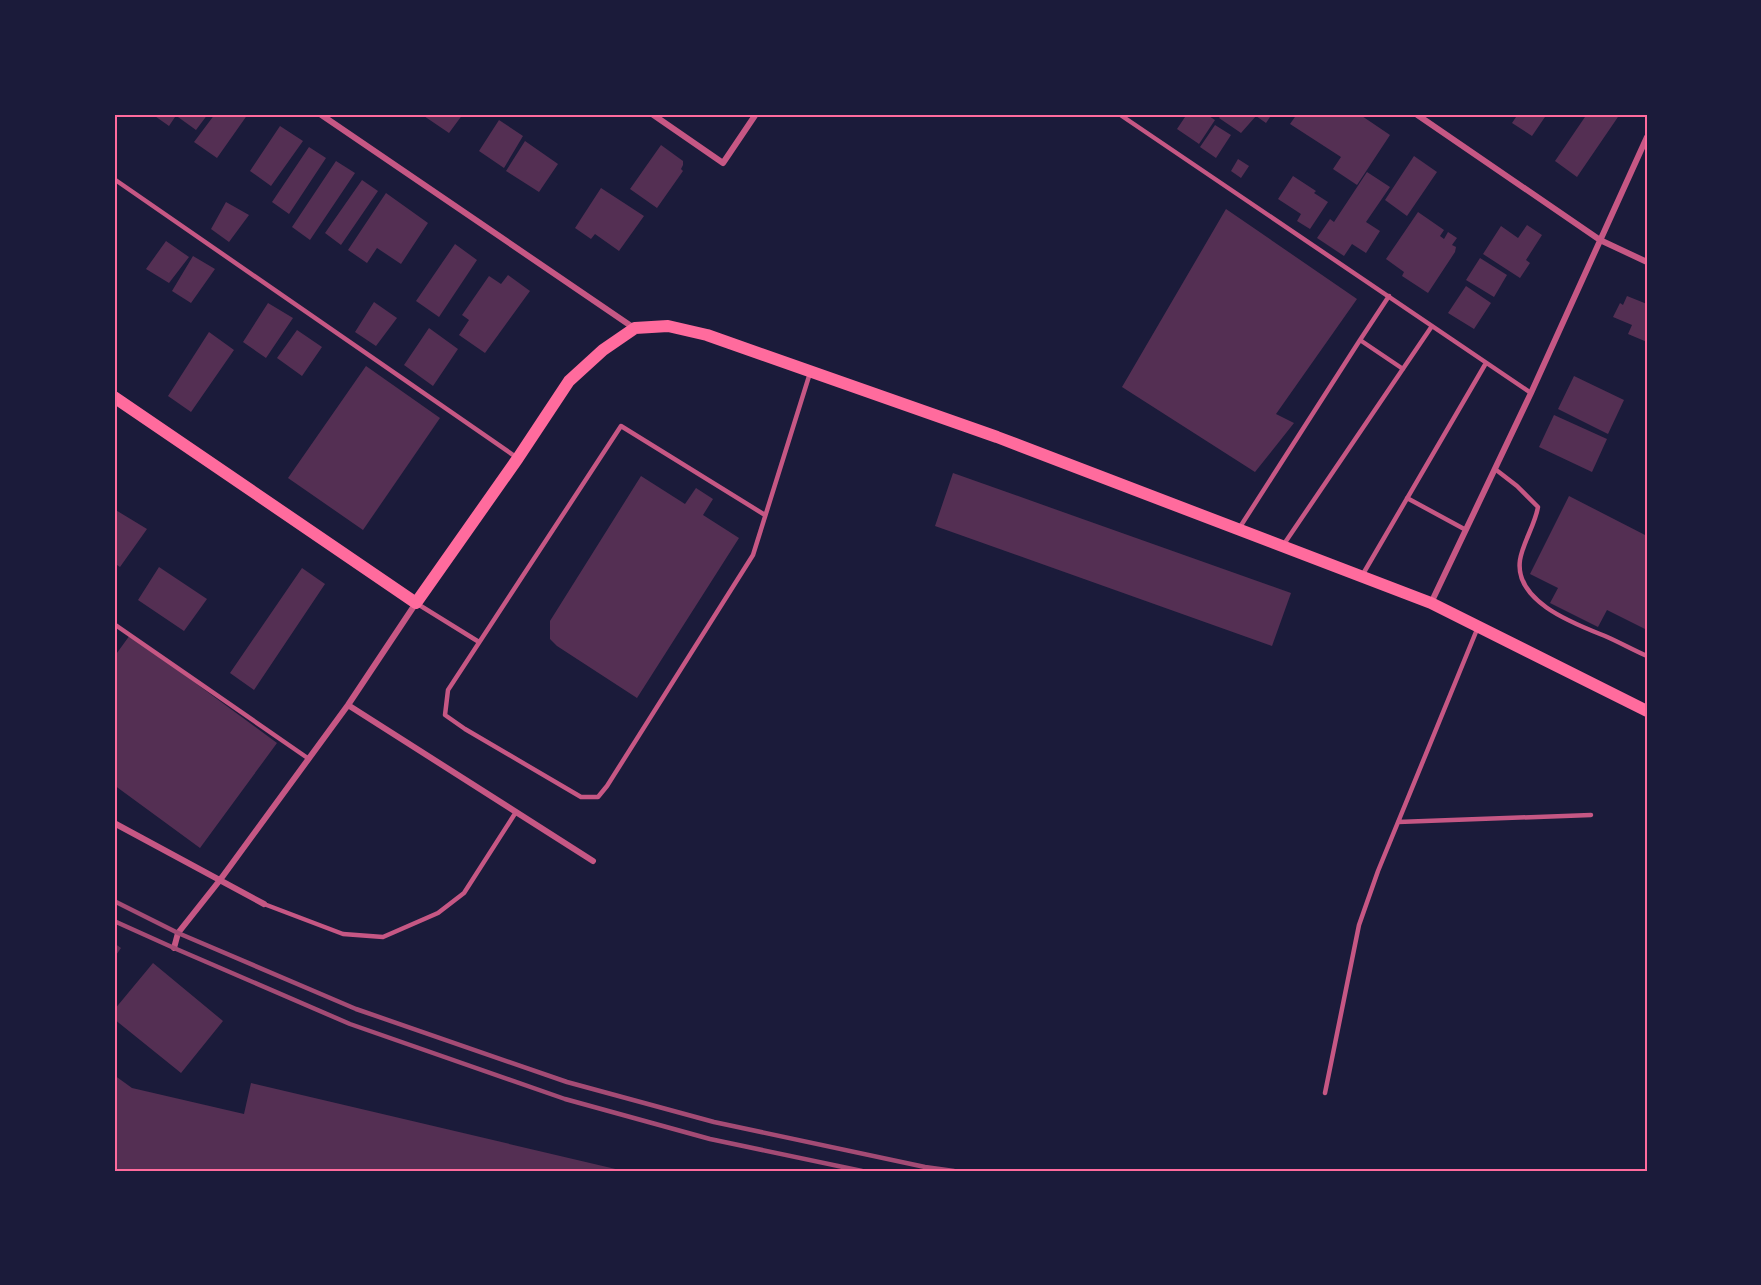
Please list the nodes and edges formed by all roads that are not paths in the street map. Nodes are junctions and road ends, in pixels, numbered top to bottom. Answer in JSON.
{"nodes":[{"id":1,"x":320,"y":114,"type":"edge"},
{"id":2,"x":652,"y":114,"type":"edge"},
{"id":3,"x":756,"y":114,"type":"edge"},
{"id":4,"x":1119,"y":114,"type":"edge"},
{"id":5,"x":1416,"y":114,"type":"edge"},
{"id":6,"x":1647,"y":137,"type":"edge"},
{"id":7,"x":114,"y":179,"type":"edge"},
{"id":8,"x":1600,"y":240,"type":"junction"},
{"id":9,"x":1647,"y":262,"type":"edge"},
{"id":10,"x":1389,"y":296,"type":"junction"},
{"id":11,"x":1432,"y":326,"type":"junction"},
{"id":12,"x":635,"y":328,"type":"junction"},
{"id":13,"x":1360,"y":340,"type":"junction"},
{"id":14,"x":1486,"y":363,"type":"junction"},
{"id":15,"x":1403,"y":369,"type":"junction"},
{"id":16,"x":811,"y":372,"type":"junction"},
{"id":17,"x":1531,"y":393,"type":"junction"},
{"id":18,"x":114,"y":397,"type":"edge"},
{"id":19,"x":518,"y":458,"type":"junction"},
{"id":20,"x":1495,"y":469,"type":"junction"},
{"id":21,"x":1407,"y":498,"type":"junction"},
{"id":22,"x":765,"y":515,"type":"junction"},
{"id":23,"x":1239,"y":530,"type":"junction"},
{"id":24,"x":1466,"y":530,"type":"junction"},
{"id":25,"x":1283,"y":546,"type":"junction"},
{"id":26,"x":1361,"y":576,"type":"junction"},
{"id":27,"x":416,"y":603,"type":"junction"},
{"id":28,"x":1431,"y":603,"type":"junction"},
{"id":29,"x":114,"y":624,"type":"edge"},
{"id":30,"x":1479,"y":627,"type":"junction"},
{"id":31,"x":479,"y":642,"type":"junction"},
{"id":32,"x":1647,"y":656,"type":"edge"},
{"id":33,"x":348,"y":705,"type":"junction"},
{"id":34,"x":1647,"y":711,"type":"edge"},
{"id":35,"x":309,"y":759,"type":"junction"},
{"id":36,"x":516,"y":812,"type":"junction"},
{"id":37,"x":1591,"y":815,"type":"dead end"},
{"id":38,"x":1398,"y":822,"type":"junction"},
{"id":39,"x":114,"y":823,"type":"edge"},
{"id":40,"x":593,"y":861,"type":"dead end"},
{"id":41,"x":220,"y":880,"type":"junction"},
{"id":42,"x":264,"y":904,"type":"joint"},
{"id":43,"x":174,"y":948,"type":"dead end"},
{"id":44,"x":1325,"y":1093,"type":"dead end"}],
"edges":[{"from":1,"to":12,"type":"street"},
{"from":2,"to":3,"type":"street"},
{"from":4,"to":10,"type":"lane"},
{"from":5,"to":8,"type":"street"},
{"from":6,"to":8,"type":"street"},
{"from":7,"to":19,"type":"lane"},
{"from":8,"to":9,"type":"street"},
{"from":8,"to":17,"type":"street"},
{"from":10,"to":11,"type":"lane"},
{"from":10,"to":13,"type":"lane"},
{"from":11,"to":14,"type":"lane"},
{"from":11,"to":15,"type":"lane"},
{"from":12,"to":16,"type":"main road"},
{"from":12,"to":19,"type":"main road"},
{"from":13,"to":15,"type":"lane"},
{"from":13,"to":23,"type":"lane"},
{"from":14,"to":17,"type":"lane"},
{"from":14,"to":21,"type":"lane"},
{"from":15,"to":25,"type":"lane"},
{"from":16,"to":22,"type":"lane"},
{"from":16,"to":23,"type":"main road"},
{"from":17,"to":20,"type":"street"},
{"from":18,"to":27,"type":"main road"},
{"from":19,"to":27,"type":"main road"},
{"from":20,"to":24,"type":"street"},
{"from":20,"to":32,"type":"lane"},
{"from":21,"to":24,"type":"lane"},
{"from":21,"to":26,"type":"lane"},
{"from":22,"to":31,"type":"lane"},
{"from":22,"to":31,"type":"lane"},
{"from":23,"to":25,"type":"main road"},
{"from":24,"to":28,"type":"street"},
{"from":25,"to":26,"type":"main road"},
{"from":26,"to":28,"type":"main road"},
{"from":27,"to":31,"type":"lane"},
{"from":27,"to":33,"type":"street"},
{"from":28,"to":30,"type":"main road"},
{"from":29,"to":35,"type":"lane"},
{"from":30,"to":34,"type":"main road"},
{"from":30,"to":38,"type":"lane"},
{"from":33,"to":35,"type":"street"},
{"from":33,"to":36,"type":"street"},
{"from":35,"to":41,"type":"street"},
{"from":36,"to":40,"type":"street"},
{"from":36,"to":42,"type":"lane"},
{"from":37,"to":38,"type":"lane"},
{"from":38,"to":44,"type":"lane"},
{"from":39,"to":41,"type":"street"},
{"from":41,"to":42,"type":"street"},
{"from":41,"to":43,"type":"street"}]}
